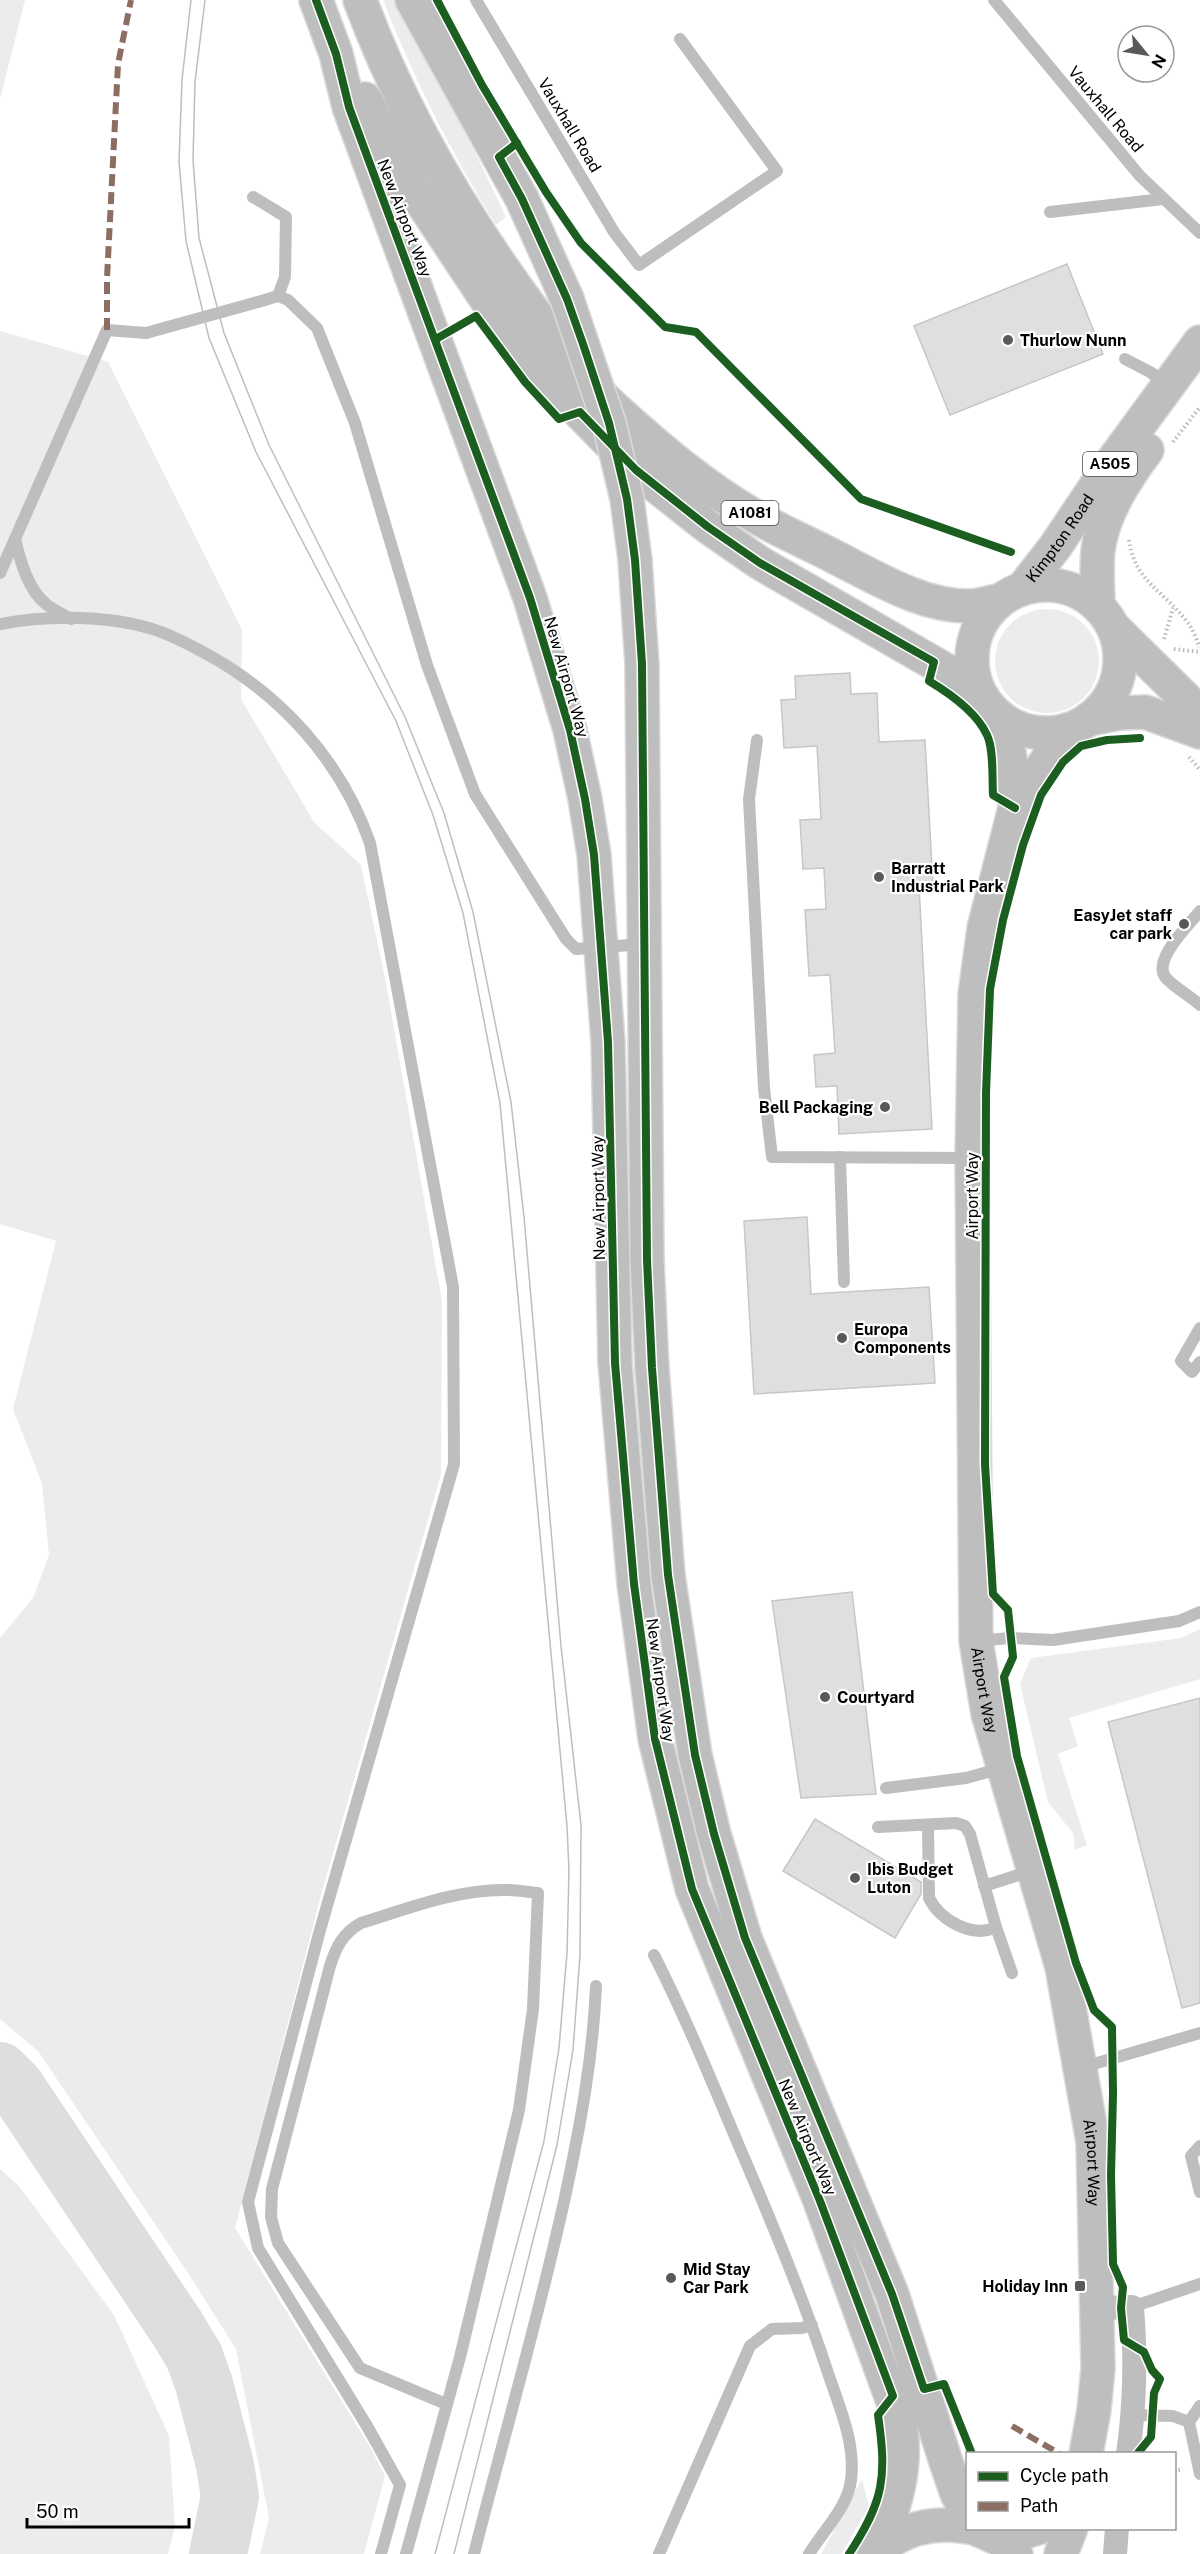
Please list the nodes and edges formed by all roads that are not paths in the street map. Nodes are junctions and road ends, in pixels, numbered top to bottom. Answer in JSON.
{"nodes":[{"id":1,"x":316,"y":0,"type":"edge"},
{"id":2,"x":360,"y":0,"type":"edge"},
{"id":3,"x":412,"y":0,"type":"edge"},
{"id":4,"x":476,"y":0,"type":"edge"},
{"id":5,"x":994,"y":0,"type":"edge"},
{"id":6,"x":680,"y":39,"type":"dead end"},
{"id":7,"x":336,"y":54,"type":"junction"},
{"id":8,"x":254,"y":197,"type":"dead end"},
{"id":9,"x":1163,"y":199,"type":"junction"},
{"id":10,"x":1050,"y":212,"type":"dead end"},
{"id":11,"x":1200,"y":233,"type":"edge"},
{"id":12,"x":278,"y":296,"type":"junction"},
{"id":13,"x":1200,"y":342,"type":"edge"},
{"id":14,"x":1125,"y":359,"type":"dead end"},
{"id":15,"x":1200,"y":380,"type":"edge"},
{"id":16,"x":1168,"y":385,"type":"junction"},
{"id":17,"x":15,"y":538,"type":"junction"},
{"id":18,"x":0,"y":573,"type":"edge"},
{"id":19,"x":1011,"y":594,"type":"junction"},
{"id":20,"x":1106,"y":617,"type":"junction"},
{"id":21,"x":72,"y":619,"type":"junction"},
{"id":22,"x":0,"y":624,"type":"edge"},
{"id":23,"x":985,"y":699,"type":"junction"},
{"id":24,"x":1200,"y":717,"type":"edge"},
{"id":25,"x":1078,"y":724,"type":"junction"},
{"id":26,"x":1200,"y":732,"type":"edge"},
{"id":27,"x":757,"y":740,"type":"dead end"},
{"id":28,"x":1015,"y":808,"type":"junction"},
{"id":29,"x":1200,"y":911,"type":"edge"},
{"id":30,"x":645,"y":944,"type":"junction"},
{"id":31,"x":600,"y":946,"type":"junction"},
{"id":32,"x":1200,"y":1005,"type":"edge"},
{"id":33,"x":840,"y":1157,"type":"junction"},
{"id":34,"x":972,"y":1158,"type":"junction"},
{"id":35,"x":844,"y":1282,"type":"dead end"},
{"id":36,"x":1200,"y":1328,"type":"edge"},
{"id":37,"x":1200,"y":1362,"type":"edge"},
{"id":38,"x":1200,"y":1612,"type":"edge"},
{"id":39,"x":976,"y":1641,"type":"junction"},
{"id":40,"x":1003,"y":1768,"type":"junction"},
{"id":41,"x":886,"y":1788,"type":"dead end"},
{"id":42,"x":928,"y":1826,"type":"junction"},
{"id":43,"x":878,"y":1827,"type":"dead end"},
{"id":44,"x":1033,"y":1871,"type":"junction"},
{"id":45,"x":984,"y":1886,"type":"junction"},
{"id":46,"x":996,"y":1927,"type":"junction"},
{"id":47,"x":654,"y":1956,"type":"dead end"},
{"id":48,"x":1012,"y":1973,"type":"dead end"},
{"id":49,"x":596,"y":1986,"type":"dead end"},
{"id":50,"x":1200,"y":2033,"type":"edge"},
{"id":51,"x":1080,"y":2068,"type":"junction"},
{"id":52,"x":1200,"y":2146,"type":"edge"},
{"id":53,"x":1200,"y":2192,"type":"edge"},
{"id":54,"x":1200,"y":2284,"type":"edge"},
{"id":55,"x":1132,"y":2307,"type":"junction"},
{"id":56,"x":1097,"y":2308,"type":"junction"},
{"id":57,"x":812,"y":2325,"type":"junction"},
{"id":58,"x":446,"y":2404,"type":"junction"},
{"id":59,"x":1200,"y":2406,"type":"edge"},
{"id":60,"x":1133,"y":2415,"type":"junction"},
{"id":61,"x":1189,"y":2421,"type":"junction"},
{"id":62,"x":1086,"y":2452,"type":"edge"},
{"id":63,"x":1128,"y":2452,"type":"edge"},
{"id":64,"x":1200,"y":2474,"type":"edge"},
{"id":65,"x":966,"y":2502,"type":"edge"},
{"id":66,"x":966,"y":2528,"type":"edge"},
{"id":67,"x":1020,"y":2530,"type":"edge"},
{"id":68,"x":1071,"y":2530,"type":"edge"},
{"id":69,"x":1117,"y":2530,"type":"edge"},
{"id":70,"x":983,"y":2532,"type":"edge"},
{"id":71,"x":874,"y":2553,"type":"edge"},
{"id":72,"x":381,"y":2554,"type":"edge"},
{"id":73,"x":406,"y":2554,"type":"edge"},
{"id":74,"x":474,"y":2554,"type":"edge"},
{"id":75,"x":659,"y":2554,"type":"edge"},
{"id":76,"x":809,"y":2554,"type":"edge"},
{"id":77,"x":1061,"y":2554,"type":"edge"},
{"id":78,"x":1115,"y":2554,"type":"edge"}],
"edges":[{"from":1,"to":7,"type":"main road","name":"New Airport Way","number":"A1081"},
{"from":2,"to":19,"type":"main road","number":"A1081"},
{"from":3,"to":30,"type":"main road","name":"New Airport Way","bridge":true},
{"from":4,"to":6,"type":"lane","name":"Vauxhall Road"},
{"from":5,"to":9,"type":"lane","name":"Vauxhall Road"},
{"from":7,"to":23,"type":"main road","name":"New Airport Way","number":"A1081"},
{"from":7,"to":31,"type":"main road","name":"New Airport Way","number":"A1081"},
{"from":8,"to":12,"type":"lane"},
{"from":9,"to":10,"type":"lane"},
{"from":9,"to":11,"type":"lane","name":"Vauxhall Road"},
{"from":12,"to":17,"type":"lane","bridge":true},
{"from":12,"to":31,"type":"lane"},
{"from":13,"to":16,"type":"main road","name":"Kimpton Road","number":"A505"},
{"from":14,"to":16,"type":"lane"},
{"from":15,"to":20,"type":"main road","name":"Kimpton Road","number":"A505"},
{"from":16,"to":19,"type":"main road","name":"Kimpton Road","number":"A505"},
{"from":17,"to":18,"type":"lane"},
{"from":17,"to":21,"type":"lane"},
{"from":19,"to":20,"type":"main road"},
{"from":19,"to":23,"type":"main road"},
{"from":20,"to":24,"type":"main road"},
{"from":20,"to":25,"type":"main road"},
{"from":21,"to":22,"type":"lane"},
{"from":21,"to":72,"type":"lane"},
{"from":23,"to":25,"type":"main road"},
{"from":23,"to":28,"type":"main road","name":"Airport Way"},
{"from":25,"to":26,"type":"main road"},
{"from":25,"to":28,"type":"main road","name":"Airport Way"},
{"from":27,"to":33,"type":"lane"},
{"from":28,"to":34,"type":"main road","name":"Airport Way"},
{"from":29,"to":32,"type":"lane"},
{"from":30,"to":31,"type":"lane"},
{"from":30,"to":65,"type":"main road","name":"New Airport Way"},
{"from":31,"to":71,"type":"main road","name":"New Airport Way","number":"A1081"},
{"from":33,"to":34,"type":"lane"},
{"from":33,"to":35,"type":"lane"},
{"from":34,"to":39,"type":"main road","name":"Airport Way"},
{"from":36,"to":37,"type":"lane"},
{"from":38,"to":39,"type":"lane"},
{"from":39,"to":40,"type":"main road","name":"Airport Way"},
{"from":40,"to":41,"type":"lane"},
{"from":40,"to":44,"type":"main road","name":"Airport Way"},
{"from":42,"to":43,"type":"lane"},
{"from":42,"to":45,"type":"lane"},
{"from":42,"to":46,"type":"lane"},
{"from":44,"to":45,"type":"lane"},
{"from":44,"to":51,"type":"main road","name":"Airport Way"},
{"from":45,"to":46,"type":"lane"},
{"from":46,"to":48,"type":"lane"},
{"from":47,"to":57,"type":"lane"},
{"from":49,"to":74,"type":"lane"},
{"from":50,"to":51,"type":"lane"},
{"from":51,"to":56,"type":"main road","name":"Airport Way"},
{"from":52,"to":53,"type":"lane"},
{"from":54,"to":55,"type":"lane"},
{"from":55,"to":56,"type":"street"},
{"from":55,"to":60,"type":"street"},
{"from":56,"to":62,"type":"main road","name":"Airport Way"},
{"from":57,"to":75,"type":"lane"},
{"from":57,"to":76,"type":"lane"},
{"from":58,"to":58,"type":"lane"},
{"from":58,"to":73,"type":"lane"},
{"from":59,"to":61,"type":"lane"},
{"from":60,"to":61,"type":"lane"},
{"from":60,"to":63,"type":"street"},
{"from":61,"to":64,"type":"lane"},
{"from":66,"to":71,"type":"main road"},
{"from":67,"to":70,"type":"main road"},
{"from":68,"to":77,"type":"main road"},
{"from":69,"to":78,"type":"street"}]}
